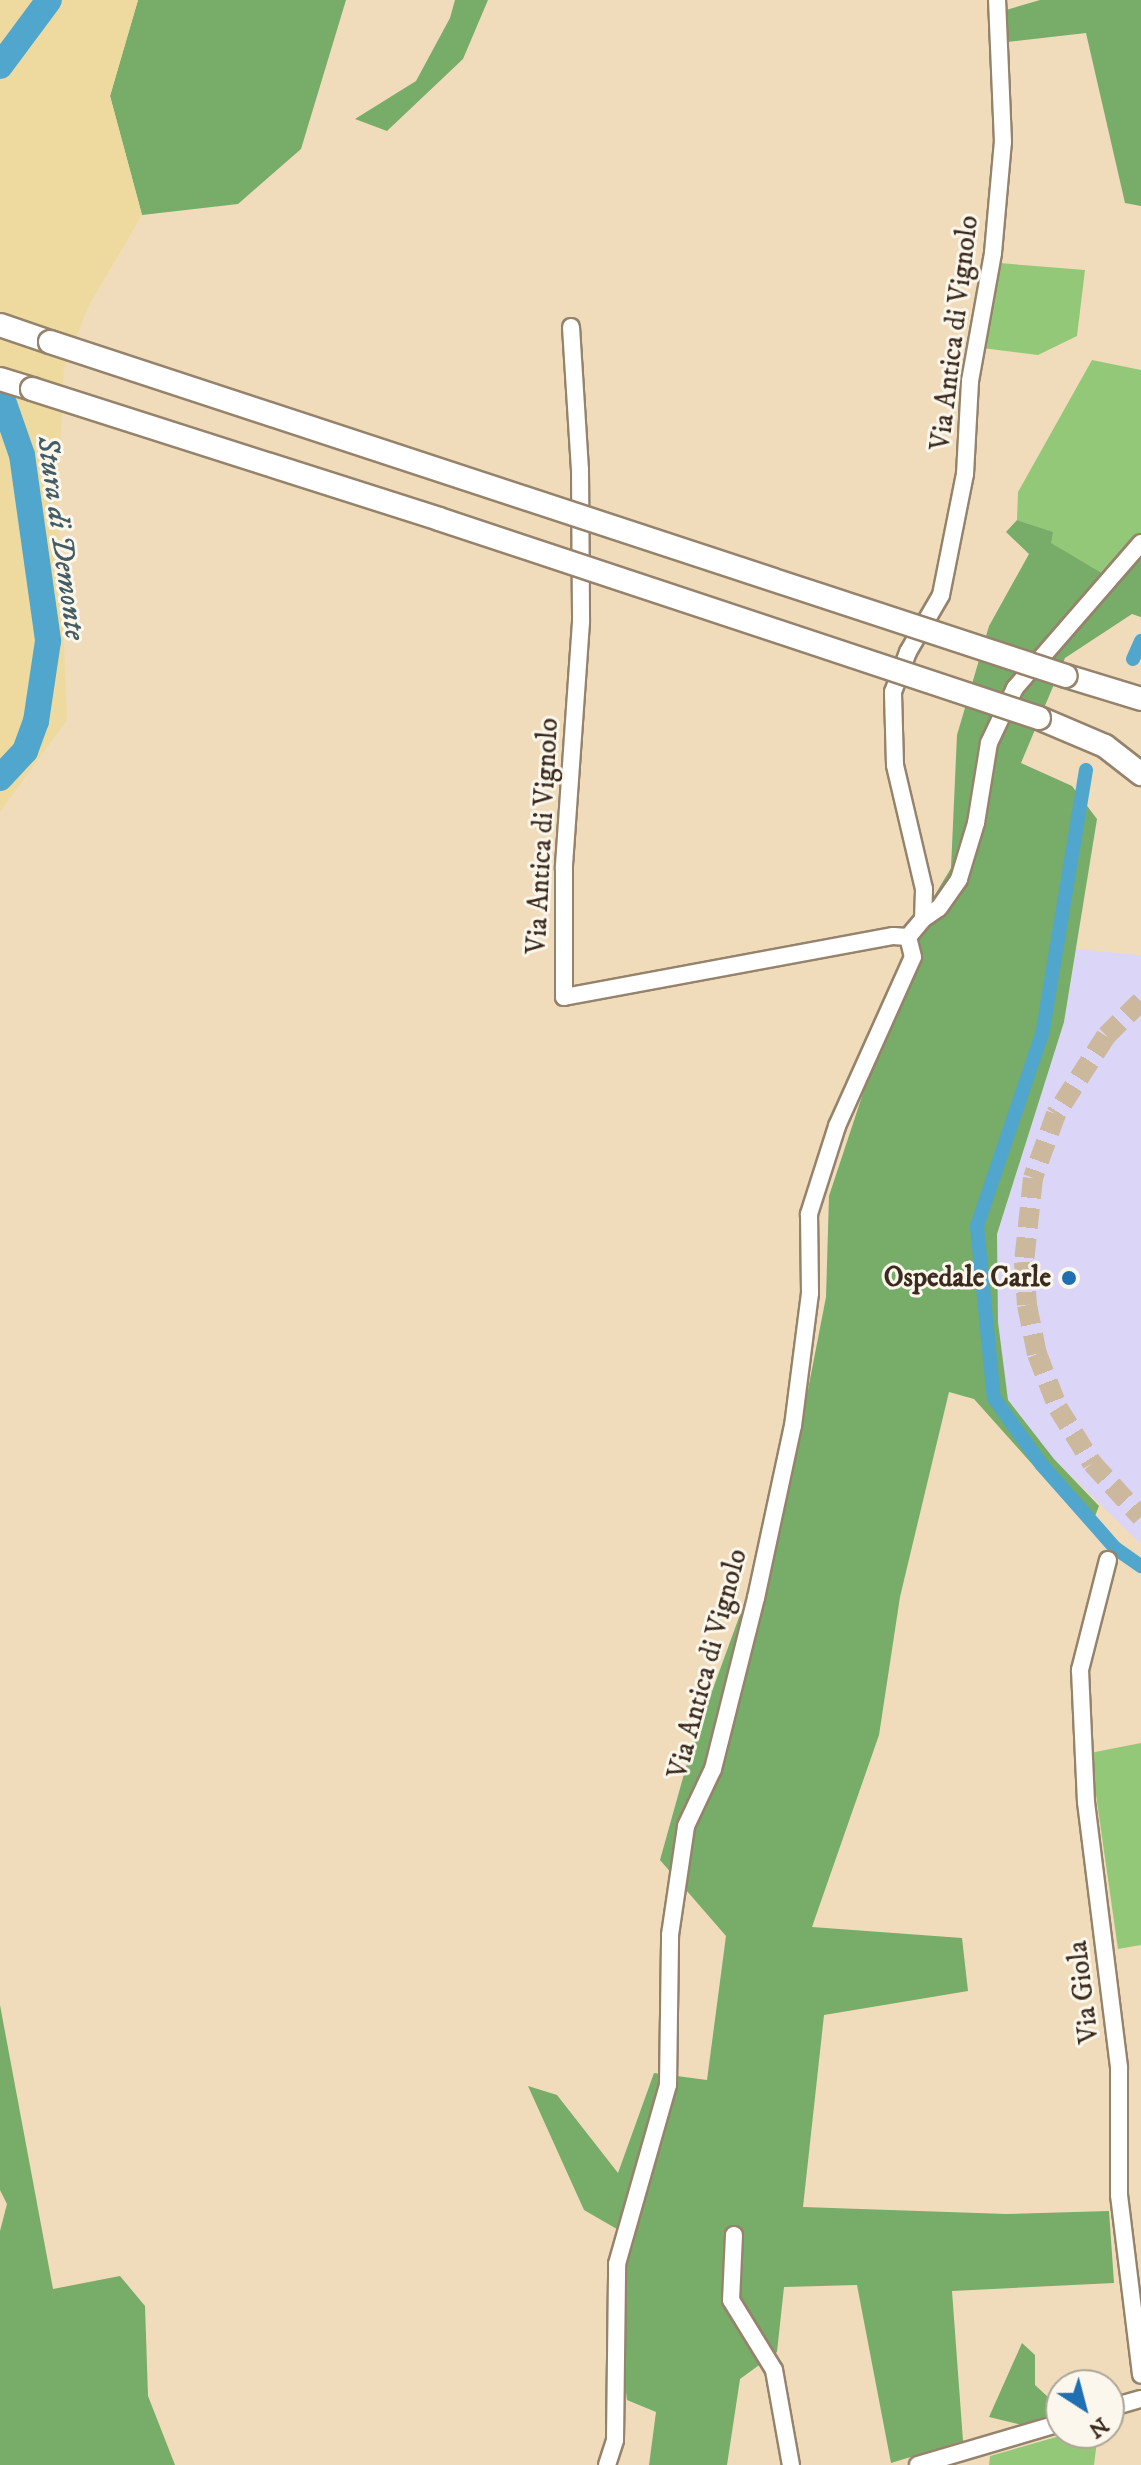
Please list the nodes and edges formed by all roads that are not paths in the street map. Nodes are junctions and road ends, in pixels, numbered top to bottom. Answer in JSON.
{"nodes":[{"id":1,"x":997,"y":0,"type":"edge"},
{"id":2,"x":0,"y":325,"type":"edge"},
{"id":3,"x":571,"y":327,"type":"dead end"},
{"id":4,"x":0,"y":379,"type":"edge"},
{"id":5,"x":1141,"y":543,"type":"edge"},
{"id":6,"x":1141,"y":699,"type":"edge"},
{"id":7,"x":1141,"y":774,"type":"edge"},
{"id":8,"x":923,"y":919,"type":"junction"},
{"id":9,"x":908,"y":937,"type":"junction"},
{"id":10,"x":1108,"y":1560,"type":"dead end"},
{"id":11,"x":734,"y":2235,"type":"dead end"},
{"id":12,"x":1141,"y":2375,"type":"edge"},
{"id":13,"x":1045,"y":2428,"type":"edge"},
{"id":14,"x":607,"y":2465,"type":"edge"},
{"id":15,"x":791,"y":2465,"type":"edge"},
{"id":16,"x":918,"y":2465,"type":"edge"}],
"edges":[{"from":1,"to":8,"type":"street","name":"Via Antica di Vignolo"},
{"from":2,"to":6,"type":"highway","bridge":true},
{"from":3,"to":9,"type":"street","name":"Via Antica di Vignolo"},
{"from":4,"to":7,"type":"highway","bridge":true},
{"from":5,"to":8,"type":"street"},
{"from":8,"to":9,"type":"street"},
{"from":9,"to":14,"type":"street","name":"Via Antica di Vignolo"},
{"from":10,"to":12,"type":"street","name":"Via Giola"},
{"from":11,"to":15,"type":"street"},
{"from":13,"to":16,"type":"street"}]}
